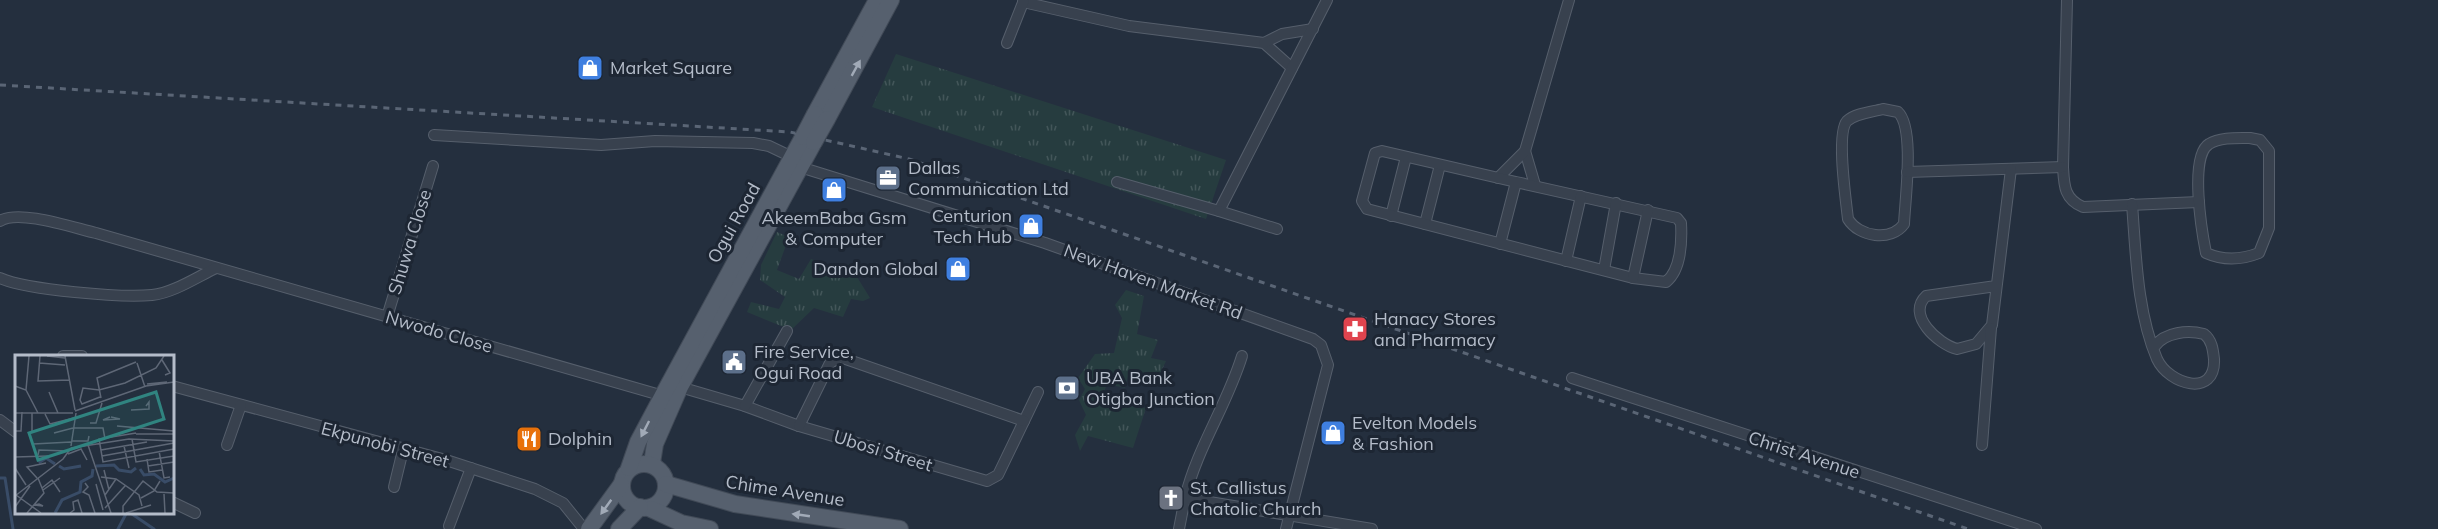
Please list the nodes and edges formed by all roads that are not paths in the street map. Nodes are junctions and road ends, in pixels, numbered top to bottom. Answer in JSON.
{"nodes":[{"id":1,"x":877,"y":0,"type":"edge"},
{"id":2,"x":891,"y":0,"type":"edge"},
{"id":3,"x":1327,"y":0,"type":"edge"},
{"id":4,"x":1569,"y":0,"type":"edge"},
{"id":5,"x":2067,"y":0,"type":"edge"},
{"id":6,"x":1024,"y":1,"type":"edge"},
{"id":7,"x":1313,"y":29,"type":"junction"},
{"id":8,"x":1008,"y":43,"type":"dead end"},
{"id":9,"x":1264,"y":43,"type":"junction"},
{"id":10,"x":1292,"y":68,"type":"junction"},
{"id":11,"x":821,"y":116,"type":"junction"},
{"id":12,"x":435,"y":135,"type":"dead end"},
{"id":13,"x":1525,"y":151,"type":"junction"},
{"id":14,"x":1406,"y":157,"type":"junction"},
{"id":15,"x":796,"y":162,"type":"junction"},
{"id":16,"x":1440,"y":165,"type":"junction"},
{"id":17,"x":433,"y":166,"type":"dead end"},
{"id":18,"x":2063,"y":167,"type":"junction"},
{"id":19,"x":2011,"y":169,"type":"junction"},
{"id":20,"x":1907,"y":172,"type":"junction"},
{"id":21,"x":1498,"y":178,"type":"junction"},
{"id":22,"x":1117,"y":182,"type":"dead end"},
{"id":23,"x":1516,"y":182,"type":"junction"},
{"id":24,"x":1535,"y":185,"type":"junction"},
{"id":25,"x":1581,"y":196,"type":"junction"},
{"id":26,"x":2199,"y":202,"type":"junction"},
{"id":27,"x":1616,"y":203,"type":"junction"},
{"id":28,"x":2132,"y":204,"type":"junction"},
{"id":29,"x":1648,"y":210,"type":"junction"},
{"id":30,"x":1219,"y":211,"type":"junction"},
{"id":31,"x":1391,"y":216,"type":"junction"},
{"id":32,"x":0,"y":221,"type":"edge"},
{"id":33,"x":1425,"y":224,"type":"junction"},
{"id":34,"x":1277,"y":230,"type":"dead end"},
{"id":35,"x":1500,"y":244,"type":"junction"},
{"id":36,"x":1566,"y":261,"type":"junction"},
{"id":37,"x":216,"y":268,"type":"junction"},
{"id":38,"x":1604,"y":270,"type":"junction"},
{"id":39,"x":0,"y":278,"type":"edge"},
{"id":40,"x":1633,"y":278,"type":"junction"},
{"id":41,"x":1996,"y":286,"type":"junction"},
{"id":42,"x":387,"y":317,"type":"junction"},
{"id":43,"x":1992,"y":325,"type":"junction"},
{"id":44,"x":787,"y":331,"type":"dead end"},
{"id":45,"x":2155,"y":346,"type":"junction"},
{"id":46,"x":1242,"y":356,"type":"dead end"},
{"id":47,"x":1572,"y":378,"type":"dead end"},
{"id":48,"x":174,"y":387,"type":"edge"},
{"id":49,"x":1038,"y":392,"type":"dead end"},
{"id":50,"x":672,"y":394,"type":"junction"},
{"id":51,"x":241,"y":405,"type":"junction"},
{"id":52,"x":745,"y":406,"type":"junction"},
{"id":53,"x":0,"y":420,"type":"edge"},
{"id":54,"x":1024,"y":421,"type":"junction"},
{"id":55,"x":799,"y":426,"type":"junction"},
{"id":56,"x":15,"y":431,"type":"edge"},
{"id":57,"x":227,"y":445,"type":"dead end"},
{"id":58,"x":1982,"y":446,"type":"dead end"},
{"id":59,"x":403,"y":450,"type":"junction"},
{"id":60,"x":652,"y":463,"type":"junction"},
{"id":61,"x":471,"y":468,"type":"junction"},
{"id":62,"x":629,"y":468,"type":"junction"},
{"id":63,"x":666,"y":484,"type":"junction"},
{"id":64,"x":621,"y":485,"type":"junction"},
{"id":65,"x":394,"y":487,"type":"dead end"},
{"id":66,"x":1185,"y":498,"type":"junction"},
{"id":67,"x":174,"y":503,"type":"edge"},
{"id":68,"x":645,"y":508,"type":"junction"},
{"id":69,"x":195,"y":513,"type":"dead end"},
{"id":70,"x":1289,"y":516,"type":"junction"},
{"id":71,"x":681,"y":523,"type":"junction"},
{"id":72,"x":449,"y":526,"type":"dead end"},
{"id":73,"x":584,"y":529,"type":"edge"},
{"id":74,"x":589,"y":529,"type":"edge"},
{"id":75,"x":619,"y":529,"type":"edge"},
{"id":76,"x":657,"y":529,"type":"edge"},
{"id":77,"x":710,"y":529,"type":"edge"},
{"id":78,"x":900,"y":529,"type":"edge"},
{"id":79,"x":1179,"y":529,"type":"edge"},
{"id":80,"x":1286,"y":529,"type":"edge"},
{"id":81,"x":1372,"y":529,"type":"edge"},
{"id":82,"x":2036,"y":529,"type":"edge"}],
"edges":[{"from":1,"to":11,"type":"main road","name":"Ogui Road"},
{"from":11,"to":2,"type":"main road","name":"Ogui Road","one_way":true},
{"from":3,"to":7,"type":"street"},
{"from":4,"to":13,"type":"street"},
{"from":5,"to":18,"type":"street"},
{"from":6,"to":8,"type":"street"},
{"from":6,"to":9,"type":"street"},
{"from":7,"to":9,"type":"street"},
{"from":7,"to":10,"type":"street"},
{"from":9,"to":10,"type":"street"},
{"from":10,"to":30,"type":"street"},
{"from":11,"to":15,"type":"main road","name":"Ogui Road","bridge":true},
{"from":12,"to":15,"type":"street","name":"New Haven Market Rd"},
{"from":13,"to":21,"type":"street"},
{"from":13,"to":24,"type":"street"},
{"from":14,"to":16,"type":"street"},
{"from":14,"to":31,"type":"street"},
{"from":14,"to":31,"type":"street"},
{"from":15,"to":50,"type":"main road","name":"Ogui Road"},
{"from":15,"to":70,"type":"street","name":"New Haven Market Rd"},
{"from":16,"to":21,"type":"street"},
{"from":16,"to":33,"type":"street"},
{"from":17,"to":42,"type":"street","name":"Shuwa Close"},
{"from":18,"to":19,"type":"street"},
{"from":18,"to":28,"type":"street"},
{"from":19,"to":20,"type":"street"},
{"from":19,"to":41,"type":"street"},
{"from":20,"to":20,"type":"street"},
{"from":21,"to":23,"type":"street"},
{"from":22,"to":30,"type":"street"},
{"from":23,"to":24,"type":"street"},
{"from":23,"to":35,"type":"street"},
{"from":24,"to":25,"type":"street"},
{"from":25,"to":27,"type":"street"},
{"from":25,"to":36,"type":"street"},
{"from":26,"to":26,"type":"street"},
{"from":26,"to":28,"type":"street"},
{"from":27,"to":29,"type":"street"},
{"from":27,"to":38,"type":"street"},
{"from":28,"to":45,"type":"street"},
{"from":29,"to":40,"type":"street"},
{"from":29,"to":40,"type":"street"},
{"from":30,"to":34,"type":"street"},
{"from":31,"to":33,"type":"street"},
{"from":32,"to":37,"type":"street","name":"Nwodo Close"},
{"from":33,"to":35,"type":"street"},
{"from":35,"to":36,"type":"street"},
{"from":36,"to":38,"type":"street"},
{"from":37,"to":39,"type":"street"},
{"from":37,"to":42,"type":"street","name":"Nwodo Close"},
{"from":38,"to":40,"type":"street"},
{"from":41,"to":43,"type":"street"},
{"from":41,"to":43,"type":"street"},
{"from":42,"to":50,"type":"street","name":"Nwodo Close"},
{"from":43,"to":58,"type":"street"},
{"from":44,"to":52,"type":"street"},
{"from":45,"to":45,"type":"street"},
{"from":46,"to":66,"type":"street"},
{"from":47,"to":82,"type":"street","name":"Christ Avenue"},
{"from":48,"to":51,"type":"street","name":"Ekpunobi Street"},
{"from":49,"to":54,"type":"street","name":"Ubosi Street"},
{"from":50,"to":52,"type":"street","name":"Ubosi Street"},
{"from":50,"to":60,"type":"main road","name":"Ogui Road"},
{"from":50,"to":62,"type":"main road","name":"Ogui Road","one_way":true},
{"from":51,"to":57,"type":"street"},
{"from":51,"to":59,"type":"street","name":"Ekpunobi Street"},
{"from":52,"to":55,"type":"street","name":"Ubosi Street"},
{"from":53,"to":56,"type":"street"},
{"from":54,"to":55,"type":"street","name":"Ubosi Street"},
{"from":54,"to":55,"type":"street"},
{"from":59,"to":61,"type":"street","name":"Ekpunobi Street"},
{"from":59,"to":65,"type":"street"},
{"from":60,"to":62,"type":"main road"},
{"from":60,"to":63,"type":"main road"},
{"from":61,"to":72,"type":"street"},
{"from":61,"to":73,"type":"street","name":"Ekpunobi Street"},
{"from":62,"to":64,"type":"main road"},
{"from":63,"to":68,"type":"main road"},
{"from":78,"to":63,"type":"main road","name":"Chime Avenue","one_way":true},
{"from":64,"to":68,"type":"main road"},
{"from":64,"to":74,"type":"main road","one_way":true},
{"from":66,"to":70,"type":"street"},
{"from":66,"to":79,"type":"street"},
{"from":67,"to":69,"type":"street"},
{"from":68,"to":71,"type":"main road"},
{"from":68,"to":75,"type":"main road"},
{"from":70,"to":80,"type":"street","name":"New Haven Market Rd"},
{"from":70,"to":81,"type":"street"},
{"from":71,"to":76,"type":"main road"},
{"from":71,"to":77,"type":"main road"}]}
